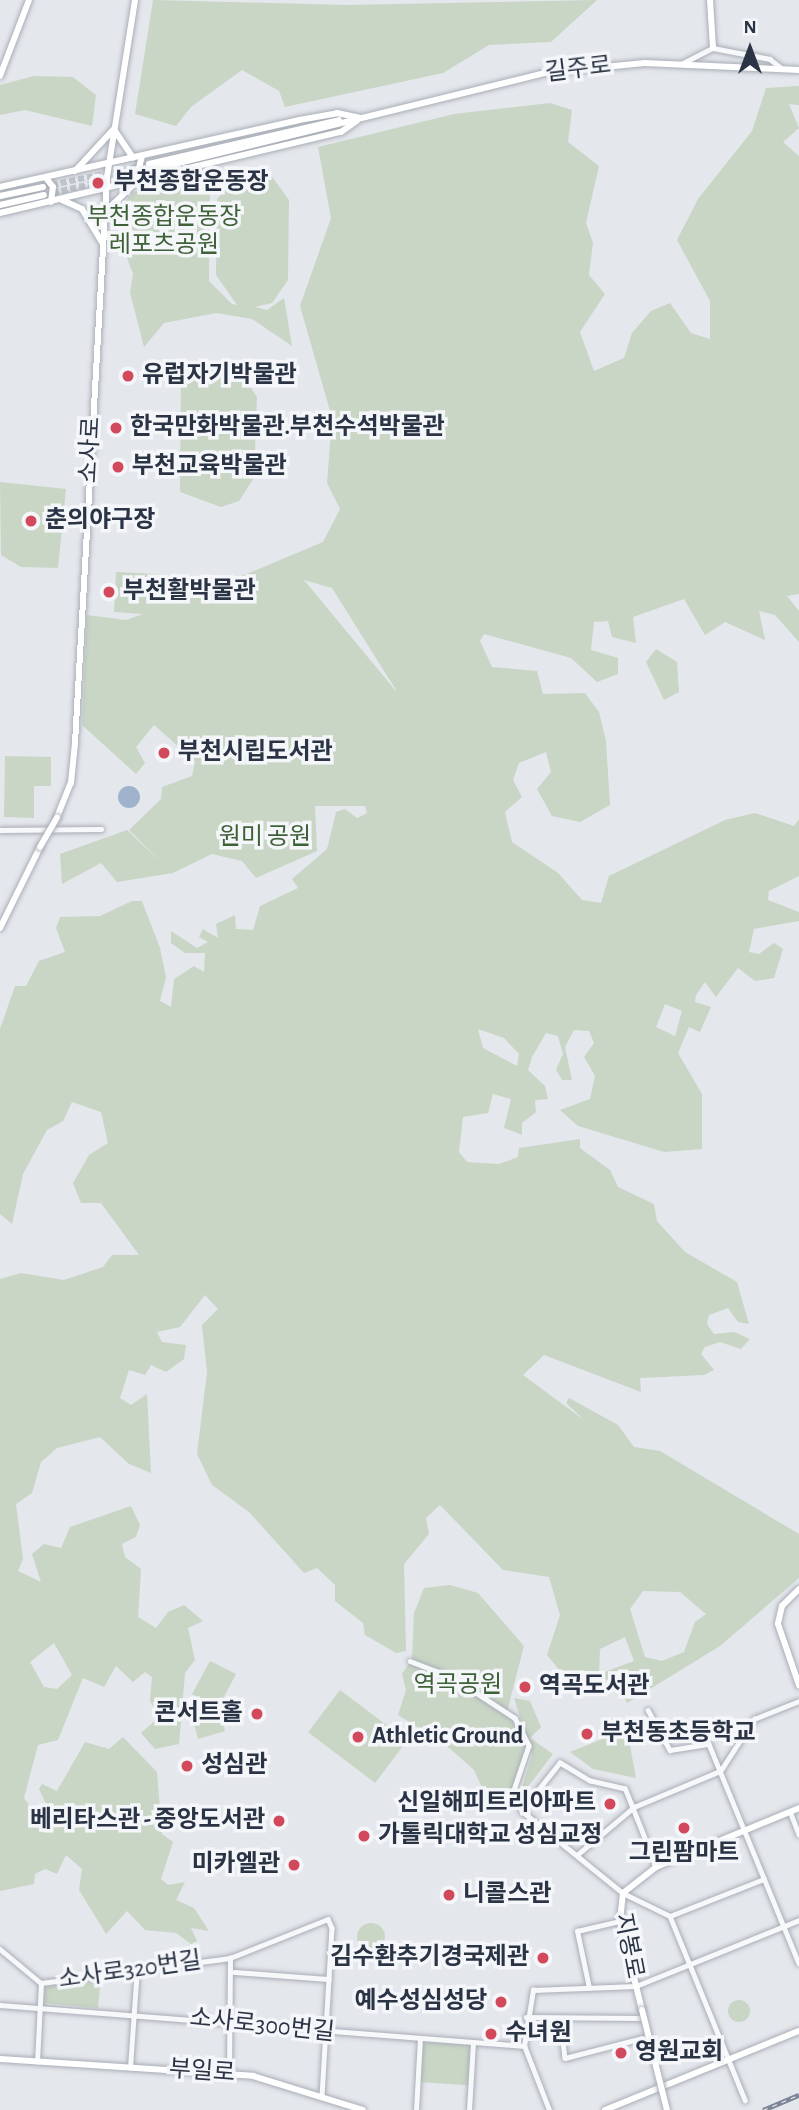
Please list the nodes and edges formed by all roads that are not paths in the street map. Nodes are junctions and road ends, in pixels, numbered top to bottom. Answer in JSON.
{"nodes":[{"id":1,"x":30,"y":0,"type":"edge"},
{"id":2,"x":135,"y":0,"type":"edge"},
{"id":3,"x":710,"y":0,"type":"edge"},
{"id":4,"x":713,"y":48,"type":"junction"},
{"id":5,"x":683,"y":63,"type":"junction"},
{"id":6,"x":784,"y":69,"type":"junction"},
{"id":7,"x":799,"y":70,"type":"edge"},
{"id":8,"x":0,"y":76,"type":"edge"},
{"id":9,"x":362,"y":118,"type":"junction"},
{"id":10,"x":114,"y":129,"type":"junction"},
{"id":11,"x":142,"y":156,"type":"junction"},
{"id":12,"x":133,"y":158,"type":"junction"},
{"id":13,"x":108,"y":165,"type":"junction"},
{"id":14,"x":149,"y":167,"type":"tunnel mouth"},
{"id":15,"x":74,"y":172,"type":"junction"},
{"id":16,"x":46,"y":178,"type":"junction"},
{"id":17,"x":144,"y":180,"type":"junction"},
{"id":18,"x":0,"y":187,"type":"edge"},
{"id":19,"x":106,"y":188,"type":"junction"},
{"id":20,"x":0,"y":196,"type":"edge"},
{"id":21,"x":60,"y":200,"type":"junction"},
{"id":22,"x":51,"y":202,"type":"junction"},
{"id":23,"x":0,"y":205,"type":"edge"},
{"id":24,"x":0,"y":213,"type":"edge"},
{"id":25,"x":104,"y":213,"type":"junction"},
{"id":26,"x":103,"y":244,"type":"junction"},
{"id":27,"x":0,"y":830,"type":"edge"},
{"id":28,"x":101,"y":830,"type":"dead end"},
{"id":29,"x":0,"y":928,"type":"edge"},
{"id":30,"x":799,"y":1589,"type":"edge"},
{"id":31,"x":410,"y":1661,"type":"dead end"},
{"id":32,"x":799,"y":1685,"type":"edge"},
{"id":33,"x":799,"y":1701,"type":"edge"},
{"id":34,"x":648,"y":1710,"type":"dead end"},
{"id":35,"x":720,"y":1771,"type":"junction"},
{"id":36,"x":634,"y":1807,"type":"junction"},
{"id":37,"x":799,"y":1808,"type":"edge"},
{"id":38,"x":522,"y":1811,"type":"junction"},
{"id":39,"x":790,"y":1811,"type":"junction"},
{"id":40,"x":745,"y":1830,"type":"junction"},
{"id":41,"x":799,"y":1834,"type":"edge"},
{"id":42,"x":577,"y":1855,"type":"junction"},
{"id":43,"x":656,"y":1867,"type":"junction"},
{"id":44,"x":764,"y":1879,"type":"junction"},
{"id":45,"x":623,"y":1894,"type":"junction"},
{"id":46,"x":670,"y":1916,"type":"junction"},
{"id":47,"x":799,"y":1920,"type":"edge"},
{"id":48,"x":620,"y":1921,"type":"junction"},
{"id":49,"x":783,"y":1926,"type":"junction"},
{"id":50,"x":2,"y":1953,"type":"edge"},
{"id":51,"x":230,"y":1958,"type":"junction"},
{"id":52,"x":799,"y":1963,"type":"edge"},
{"id":53,"x":689,"y":1965,"type":"junction"},
{"id":54,"x":137,"y":1969,"type":"junction"},
{"id":55,"x":234,"y":1972,"type":"junction"},
{"id":56,"x":329,"y":1979,"type":"junction"},
{"id":57,"x":41,"y":1983,"type":"junction"},
{"id":58,"x":636,"y":1986,"type":"junction"},
{"id":59,"x":589,"y":1988,"type":"junction"},
{"id":60,"x":0,"y":2005,"type":"edge"},
{"id":61,"x":40,"y":2007,"type":"junction"},
{"id":62,"x":134,"y":2013,"type":"junction"},
{"id":63,"x":642,"y":2013,"type":"junction"},
{"id":64,"x":526,"y":2017,"type":"junction"},
{"id":65,"x":231,"y":2020,"type":"junction"},
{"id":66,"x":561,"y":2021,"type":"junction"},
{"id":67,"x":799,"y":2031,"type":"edge"},
{"id":68,"x":326,"y":2033,"type":"junction"},
{"id":69,"x":420,"y":2039,"type":"junction"},
{"id":70,"x":473,"y":2043,"type":"junction"},
{"id":71,"x":524,"y":2046,"type":"junction"},
{"id":72,"x":0,"y":2059,"type":"edge"},
{"id":73,"x":728,"y":2059,"type":"junction"},
{"id":74,"x":37,"y":2062,"type":"junction"},
{"id":75,"x":130,"y":2068,"type":"junction"},
{"id":76,"x":229,"y":2074,"type":"junction"},
{"id":77,"x":322,"y":2095,"type":"junction"},
{"id":78,"x":745,"y":2100,"type":"dead end"},
{"id":79,"x":363,"y":2110,"type":"edge"},
{"id":80,"x":416,"y":2110,"type":"edge"},
{"id":81,"x":469,"y":2110,"type":"edge"},
{"id":82,"x":549,"y":2110,"type":"edge"},
{"id":83,"x":605,"y":2110,"type":"edge"},
{"id":84,"x":667,"y":2110,"type":"edge"}],
"edges":[{"from":1,"to":8,"type":"street"},
{"from":2,"to":10,"type":"street","name":"소사로"},
{"from":3,"to":4,"type":"street"},
{"from":4,"to":5,"type":"street"},
{"from":4,"to":6,"type":"street"},
{"from":5,"to":6,"type":"street","name":"길주로"},
{"from":5,"to":9,"type":"street","name":"길주로"},
{"from":6,"to":7,"type":"street","name":"길주로"},
{"from":9,"to":11,"type":"street","name":"길주로"},
{"from":9,"to":14,"type":"street","name":"길주로"},
{"from":9,"to":17,"type":"street","name":"길주로"},
{"from":10,"to":12,"type":"street"},
{"from":10,"to":13,"type":"street","name":"소사로"},
{"from":10,"to":15,"type":"street"},
{"from":11,"to":12,"type":"street","name":"길주로"},
{"from":11,"to":17,"type":"street"},
{"from":12,"to":13,"type":"street","name":"길주로"},
{"from":13,"to":15,"type":"street","name":"길주로"},
{"from":13,"to":19,"type":"street","name":"소사로"},
{"from":15,"to":16,"type":"street","name":"길주로"},
{"from":16,"to":18,"type":"street","name":"길주로"},
{"from":16,"to":22,"type":"street"},
{"from":17,"to":19,"type":"street","name":"길주로"},
{"from":17,"to":25,"type":"street"},
{"from":19,"to":21,"type":"street","name":"길주로"},
{"from":19,"to":25,"type":"street","name":"소사로"},
{"from":20,"to":23,"type":"street"},
{"from":21,"to":22,"type":"street","name":"길주로"},
{"from":21,"to":26,"type":"street"},
{"from":22,"to":24,"type":"street","name":"길주로"},
{"from":25,"to":26,"type":"street","name":"소사로"},
{"from":26,"to":29,"type":"street","name":"소사로","bridge":true},
{"from":27,"to":28,"type":"street"},
{"from":30,"to":32,"type":"street"},
{"from":31,"to":38,"type":"street"},
{"from":33,"to":35,"type":"street"},
{"from":34,"to":35,"type":"street"},
{"from":35,"to":36,"type":"street"},
{"from":35,"to":40,"type":"street"},
{"from":36,"to":38,"type":"street"},
{"from":36,"to":42,"type":"street"},
{"from":36,"to":43,"type":"street"},
{"from":37,"to":39,"type":"street","name":"지봉로"},
{"from":38,"to":42,"type":"street"},
{"from":39,"to":40,"type":"street","name":"지봉로"},
{"from":39,"to":41,"type":"street"},
{"from":40,"to":43,"type":"street","name":"지봉로"},
{"from":40,"to":44,"type":"street"},
{"from":42,"to":45,"type":"street"},
{"from":43,"to":45,"type":"street","name":"지봉로"},
{"from":44,"to":46,"type":"street"},
{"from":44,"to":49,"type":"street"},
{"from":45,"to":46,"type":"street"},
{"from":45,"to":48,"type":"street","name":"지봉로"},
{"from":46,"to":53,"type":"street"},
{"from":47,"to":49,"type":"street"},
{"from":48,"to":58,"type":"street","name":"지봉로"},
{"from":48,"to":59,"type":"street"},
{"from":49,"to":52,"type":"street"},
{"from":49,"to":53,"type":"street"},
{"from":50,"to":57,"type":"street","name":"소사로320번길"},
{"from":51,"to":54,"type":"street","name":"소사로320번길"},
{"from":51,"to":55,"type":"street"},
{"from":51,"to":56,"type":"street","name":"소사로320번길"},
{"from":53,"to":58,"type":"street"},
{"from":53,"to":73,"type":"street"},
{"from":54,"to":57,"type":"street","name":"소사로320번길"},
{"from":54,"to":62,"type":"street"},
{"from":55,"to":56,"type":"street"},
{"from":55,"to":65,"type":"street"},
{"from":56,"to":68,"type":"street"},
{"from":57,"to":61,"type":"street"},
{"from":58,"to":59,"type":"street"},
{"from":58,"to":63,"type":"street","name":"지봉로"},
{"from":59,"to":64,"type":"street"},
{"from":60,"to":61,"type":"street","name":"소사로300번길"},
{"from":61,"to":62,"type":"street","name":"소사로300번길"},
{"from":61,"to":74,"type":"street"},
{"from":62,"to":65,"type":"street","name":"소사로300번길"},
{"from":62,"to":75,"type":"street"},
{"from":63,"to":66,"type":"street"},
{"from":63,"to":66,"type":"street"},
{"from":63,"to":84,"type":"street","name":"지봉로","bridge":true},
{"from":64,"to":66,"type":"street"},
{"from":64,"to":71,"type":"street"},
{"from":65,"to":68,"type":"street","name":"소사로300번길"},
{"from":65,"to":76,"type":"street"},
{"from":67,"to":73,"type":"street"},
{"from":68,"to":69,"type":"street","name":"소사로300번길"},
{"from":68,"to":77,"type":"street"},
{"from":69,"to":70,"type":"street","name":"소사로300번길"},
{"from":69,"to":80,"type":"street"},
{"from":70,"to":71,"type":"street","name":"소사로300번길"},
{"from":70,"to":81,"type":"street"},
{"from":71,"to":82,"type":"street"},
{"from":72,"to":74,"type":"street","name":"부일로"},
{"from":73,"to":78,"type":"street"},
{"from":73,"to":83,"type":"street"},
{"from":74,"to":75,"type":"street","name":"부일로"},
{"from":75,"to":76,"type":"street","name":"부일로"},
{"from":76,"to":77,"type":"street","name":"부일로"},
{"from":77,"to":79,"type":"street","name":"부일로"}]}
